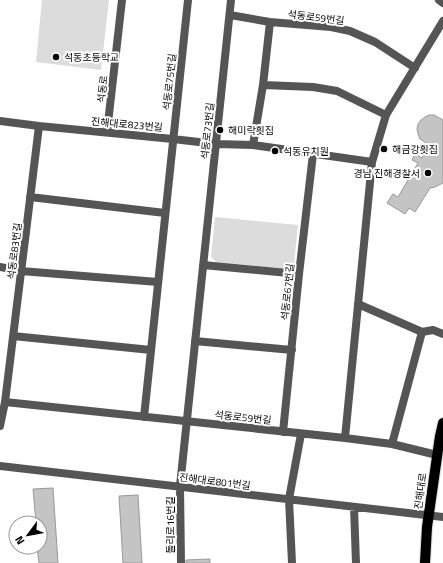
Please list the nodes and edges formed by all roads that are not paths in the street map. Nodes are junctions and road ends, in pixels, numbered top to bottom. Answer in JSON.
{"nodes":[{"id":1,"x":122,"y":0,"type":"edge"},
{"id":2,"x":188,"y":0,"type":"edge"},
{"id":3,"x":231,"y":0,"type":"edge"},
{"id":4,"x":439,"y":0,"type":"edge"},
{"id":5,"x":443,"y":3,"type":"edge"},
{"id":6,"x":230,"y":15,"type":"junction"},
{"id":7,"x":443,"y":21,"type":"edge"},
{"id":8,"x":270,"y":22,"type":"junction"},
{"id":9,"x":415,"y":68,"type":"junction"},
{"id":10,"x":263,"y":85,"type":"junction"},
{"id":11,"x":386,"y":115,"type":"junction"},
{"id":12,"x":0,"y":121,"type":"edge"},
{"id":13,"x":39,"y":126,"type":"junction"},
{"id":14,"x":107,"y":132,"type":"junction"},
{"id":15,"x":173,"y":138,"type":"junction"},
{"id":16,"x":216,"y":144,"type":"junction"},
{"id":17,"x":253,"y":145,"type":"junction"},
{"id":18,"x":314,"y":154,"type":"junction"},
{"id":19,"x":372,"y":162,"type":"junction"},
{"id":20,"x":30,"y":197,"type":"junction"},
{"id":21,"x":165,"y":213,"type":"junction"},
{"id":22,"x":203,"y":264,"type":"junction"},
{"id":23,"x":0,"y":267,"type":"edge"},
{"id":24,"x":21,"y":271,"type":"junction"},
{"id":25,"x":299,"y":274,"type":"junction"},
{"id":26,"x":158,"y":282,"type":"junction"},
{"id":27,"x":358,"y":304,"type":"junction"},
{"id":28,"x":422,"y":332,"type":"junction"},
{"id":29,"x":443,"y":334,"type":"edge"},
{"id":30,"x":13,"y":336,"type":"junction"},
{"id":31,"x":195,"y":341,"type":"junction"},
{"id":32,"x":151,"y":350,"type":"junction"},
{"id":33,"x":292,"y":350,"type":"junction"},
{"id":34,"x":5,"y":402,"type":"junction"},
{"id":35,"x":144,"y":417,"type":"junction"},
{"id":36,"x":187,"y":422,"type":"junction"},
{"id":37,"x":443,"y":423,"type":"edge"},
{"id":38,"x":0,"y":426,"type":"edge"},
{"id":39,"x":283,"y":432,"type":"junction"},
{"id":40,"x":301,"y":434,"type":"junction"},
{"id":41,"x":345,"y":438,"type":"junction"},
{"id":42,"x":392,"y":444,"type":"junction"},
{"id":43,"x":437,"y":455,"type":"junction"},
{"id":44,"x":0,"y":466,"type":"edge"},
{"id":45,"x":180,"y":486,"type":"junction"},
{"id":46,"x":290,"y":499,"type":"junction"},
{"id":47,"x":354,"y":507,"type":"junction"},
{"id":48,"x":428,"y":515,"type":"junction"},
{"id":49,"x":443,"y":517,"type":"edge"},
{"id":50,"x":181,"y":563,"type":"edge"},
{"id":51,"x":292,"y":563,"type":"edge"},
{"id":52,"x":356,"y":563,"type":"edge"},
{"id":53,"x":425,"y":563,"type":"edge"}],
"edges":[{"from":1,"to":14,"type":"street","name":"석동로"},
{"from":2,"to":15,"type":"street","name":"석동로75번길"},
{"from":3,"to":6,"type":"street","name":"석동로73번길"},
{"from":4,"to":5,"type":"street"},
{"from":6,"to":8,"type":"street","name":"석동로59번길"},
{"from":6,"to":16,"type":"street","name":"석동로73번길"},
{"from":7,"to":9,"type":"street"},
{"from":8,"to":9,"type":"street","name":"석동로59번길"},
{"from":8,"to":10,"type":"street"},
{"from":9,"to":11,"type":"street"},
{"from":10,"to":11,"type":"street"},
{"from":10,"to":17,"type":"street"},
{"from":11,"to":19,"type":"street"},
{"from":12,"to":13,"type":"street","name":"진해대로823번길"},
{"from":13,"to":14,"type":"street","name":"진해대로823번길"},
{"from":13,"to":20,"type":"street","name":"석동로83번길"},
{"from":14,"to":15,"type":"street","name":"진해대로823번길"},
{"from":15,"to":16,"type":"street","name":"진해대로823번길"},
{"from":15,"to":21,"type":"street","name":"석동로75번길"},
{"from":16,"to":17,"type":"street","name":"진해대로823번길"},
{"from":16,"to":22,"type":"street","name":"석동로73번길"},
{"from":17,"to":18,"type":"street","name":"진해대로823번길"},
{"from":18,"to":19,"type":"street","name":"진해대로823번길"},
{"from":18,"to":25,"type":"street","name":"석동로67번길"},
{"from":19,"to":27,"type":"street"},
{"from":20,"to":21,"type":"street"},
{"from":20,"to":24,"type":"street","name":"석동로83번길"},
{"from":21,"to":26,"type":"street","name":"석동로75번길"},
{"from":22,"to":25,"type":"street"},
{"from":22,"to":31,"type":"street","name":"석동로73번길"},
{"from":23,"to":24,"type":"street"},
{"from":24,"to":26,"type":"street"},
{"from":24,"to":30,"type":"street","name":"석동로83번길"},
{"from":25,"to":33,"type":"street","name":"석동로67번길"},
{"from":26,"to":32,"type":"street","name":"석동로75번길"},
{"from":27,"to":28,"type":"street"},
{"from":27,"to":41,"type":"street"},
{"from":28,"to":29,"type":"street"},
{"from":28,"to":42,"type":"street"},
{"from":30,"to":32,"type":"street"},
{"from":30,"to":34,"type":"street","name":"석동로83번길"},
{"from":31,"to":33,"type":"street"},
{"from":31,"to":36,"type":"street","name":"석동로73번길"},
{"from":32,"to":35,"type":"street","name":"석동로75번길"},
{"from":33,"to":39,"type":"street","name":"석동로67번길"},
{"from":34,"to":35,"type":"street","name":"석동로59번길"},
{"from":34,"to":38,"type":"street","name":"석동로83번길"},
{"from":35,"to":36,"type":"street","name":"석동로59번길"},
{"from":36,"to":39,"type":"street","name":"석동로59번길"},
{"from":36,"to":45,"type":"street","name":"석동로73번길"},
{"from":37,"to":43,"type":"main road","name":"진해대로"},
{"from":39,"to":40,"type":"street","name":"석동로59번길"},
{"from":40,"to":41,"type":"street","name":"석동로59번길"},
{"from":40,"to":46,"type":"street"},
{"from":41,"to":42,"type":"street","name":"석동로59번길"},
{"from":42,"to":43,"type":"street","name":"석동로59번길"},
{"from":43,"to":48,"type":"main road","name":"진해대로"},
{"from":44,"to":45,"type":"street","name":"진해대로801번길"},
{"from":45,"to":46,"type":"street","name":"진해대로801번길"},
{"from":45,"to":50,"type":"street","name":"돌리로16번길"},
{"from":46,"to":47,"type":"street","name":"진해대로801번길"},
{"from":46,"to":51,"type":"street"},
{"from":47,"to":48,"type":"street","name":"진해대로801번길"},
{"from":47,"to":52,"type":"street"},
{"from":48,"to":49,"type":"street","name":"진해대로801번길"},
{"from":48,"to":53,"type":"main road","name":"진해대로"}]}
